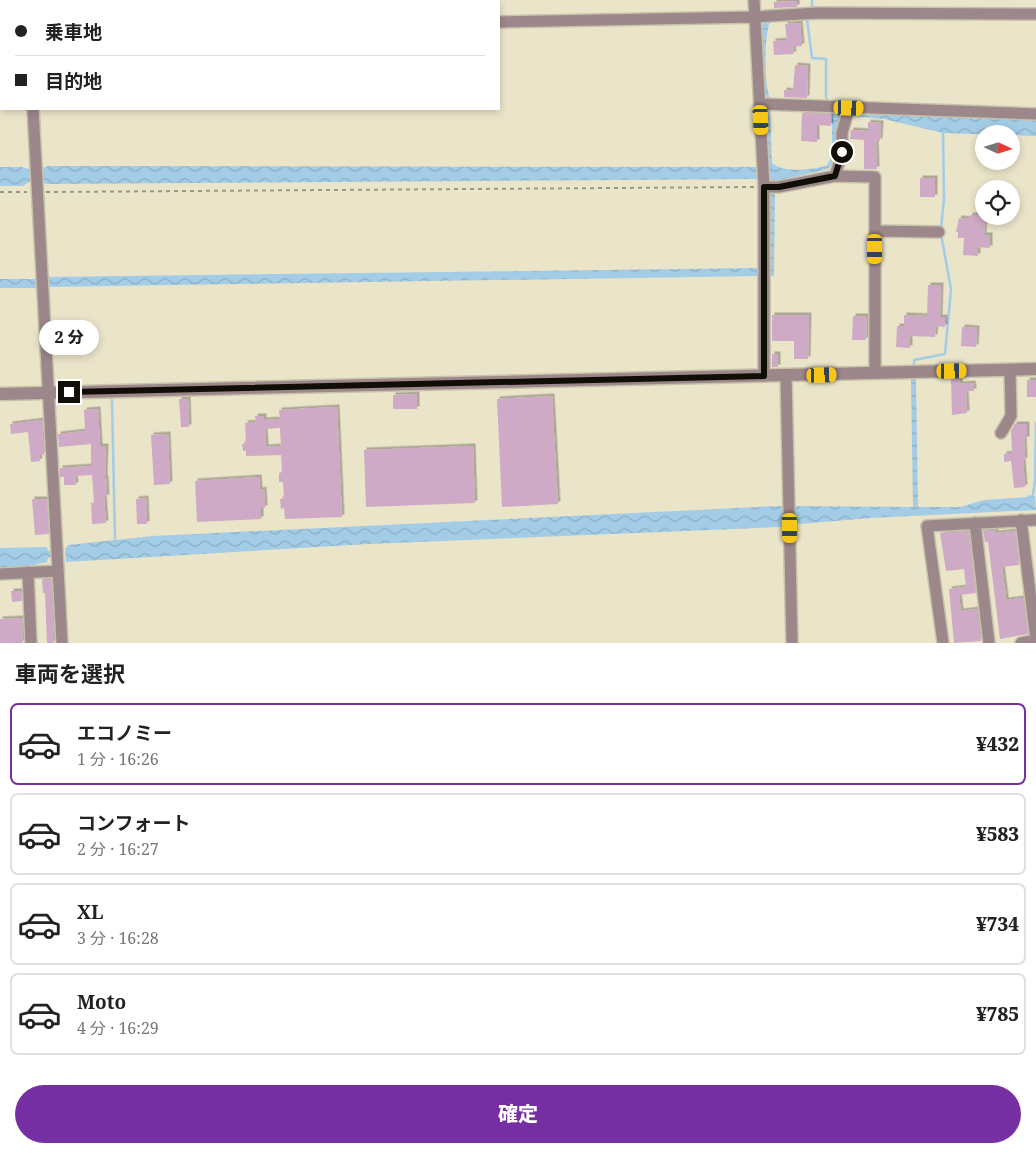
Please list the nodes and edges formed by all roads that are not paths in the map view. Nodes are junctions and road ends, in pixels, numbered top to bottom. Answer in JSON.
{"nodes":[{"id":1,"x":754,"y":0,"type":"edge"},
{"id":2,"x":1036,"y":14,"type":"edge"},
{"id":3,"x":755,"y":17,"type":"junction"},
{"id":4,"x":500,"y":22,"type":"edge"},
{"id":5,"x":760,"y":104,"type":"junction"},
{"id":6,"x":849,"y":108,"type":"junction"},
{"id":7,"x":33,"y":110,"type":"edge"},
{"id":8,"x":1036,"y":114,"type":"edge"},
{"id":9,"x":835,"y":176,"type":"junction"},
{"id":10,"x":764,"y":187,"type":"junction"},
{"id":11,"x":875,"y":231,"type":"junction"},
{"id":12,"x":939,"y":232,"type":"dead end"},
{"id":13,"x":1036,"y":369,"type":"edge"},
{"id":14,"x":1010,"y":370,"type":"junction"},
{"id":15,"x":875,"y":373,"type":"junction"},
{"id":16,"x":764,"y":376,"type":"junction"},
{"id":17,"x":786,"y":376,"type":"junction"},
{"id":18,"x":49,"y":392,"type":"junction"},
{"id":19,"x":0,"y":394,"type":"edge"},
{"id":20,"x":1001,"y":433,"type":"dead end"},
{"id":21,"x":1021,"y":520,"type":"junction"},
{"id":22,"x":1036,"y":520,"type":"edge"},
{"id":23,"x":975,"y":523,"type":"junction"},
{"id":24,"x":58,"y":571,"type":"junction"},
{"id":25,"x":28,"y":572,"type":"junction"},
{"id":26,"x":0,"y":574,"type":"edge"},
{"id":27,"x":1036,"y":640,"type":"edge"},
{"id":28,"x":31,"y":643,"type":"edge"},
{"id":29,"x":62,"y":643,"type":"edge"},
{"id":30,"x":792,"y":643,"type":"edge"},
{"id":31,"x":943,"y":643,"type":"edge"},
{"id":32,"x":989,"y":643,"type":"edge"},
{"id":33,"x":1022,"y":643,"type":"edge"}],
"edges":[{"from":1,"to":3,"type":"street"},
{"from":2,"to":3,"type":"street"},
{"from":3,"to":4,"type":"street"},
{"from":3,"to":5,"type":"street"},
{"from":5,"to":6,"type":"street"},
{"from":5,"to":10,"type":"street"},
{"from":6,"to":8,"type":"street"},
{"from":6,"to":9,"type":"street"},
{"from":7,"to":18,"type":"street"},
{"from":9,"to":10,"type":"street"},
{"from":9,"to":11,"type":"street"},
{"from":10,"to":16,"type":"street"},
{"from":11,"to":12,"type":"street"},
{"from":11,"to":15,"type":"street"},
{"from":13,"to":14,"type":"street"},
{"from":14,"to":15,"type":"street"},
{"from":14,"to":20,"type":"street"},
{"from":15,"to":17,"type":"street"},
{"from":16,"to":17,"type":"street"},
{"from":16,"to":18,"type":"street"},
{"from":17,"to":30,"type":"street"},
{"from":18,"to":19,"type":"street"},
{"from":18,"to":24,"type":"street"},
{"from":21,"to":22,"type":"street"},
{"from":21,"to":23,"type":"street"},
{"from":21,"to":27,"type":"street"},
{"from":23,"to":31,"type":"street"},
{"from":23,"to":32,"type":"street"},
{"from":24,"to":25,"type":"street"},
{"from":24,"to":29,"type":"street"},
{"from":25,"to":26,"type":"street"},
{"from":25,"to":28,"type":"street"},
{"from":27,"to":33,"type":"street"}]}
